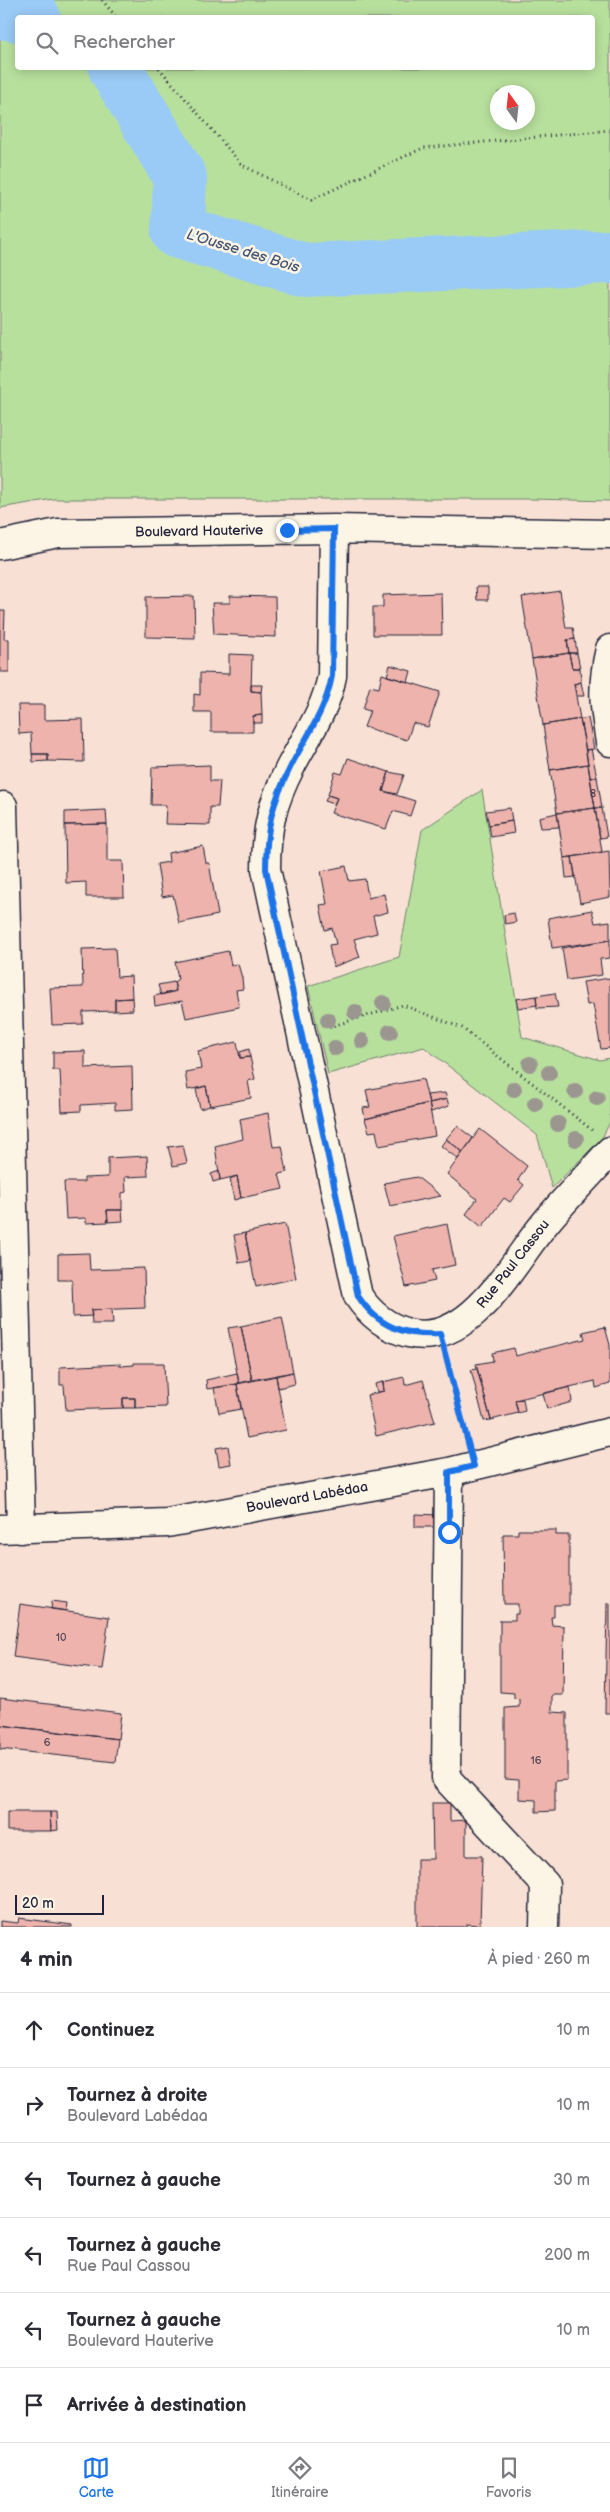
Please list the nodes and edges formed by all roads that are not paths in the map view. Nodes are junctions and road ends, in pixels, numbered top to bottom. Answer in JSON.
{"nodes":[{"id":1,"x":334,"y":529,"type":"junction"},
{"id":2,"x":610,"y":534,"type":"edge"},
{"id":3,"x":0,"y":545,"type":"edge"},
{"id":4,"x":610,"y":649,"type":"edge"},
{"id":5,"x":610,"y":742,"type":"edge"},
{"id":6,"x":3,"y":806,"type":"dead end"},
{"id":7,"x":602,"y":1141,"type":"edge"},
{"id":8,"x":610,"y":1432,"type":"edge"},
{"id":9,"x":462,"y":1469,"type":"junction"},
{"id":10,"x":10,"y":1529,"type":"edge"},
{"id":11,"x":544,"y":1927,"type":"edge"}],
"edges":[{"from":1,"to":2,"type":"street","name":"Boulevard Hauterive"},
{"from":1,"to":3,"type":"street","name":"Boulevard Hauterive"},
{"from":1,"to":7,"type":"street","name":"Rue Paul Cassou"},
{"from":4,"to":5,"type":"street"},
{"from":6,"to":10,"type":"street"},
{"from":8,"to":9,"type":"street","name":"Boulevard Labédaa"},
{"from":9,"to":10,"type":"street","name":"Boulevard Labédaa"},
{"from":9,"to":11,"type":"street"}]}
